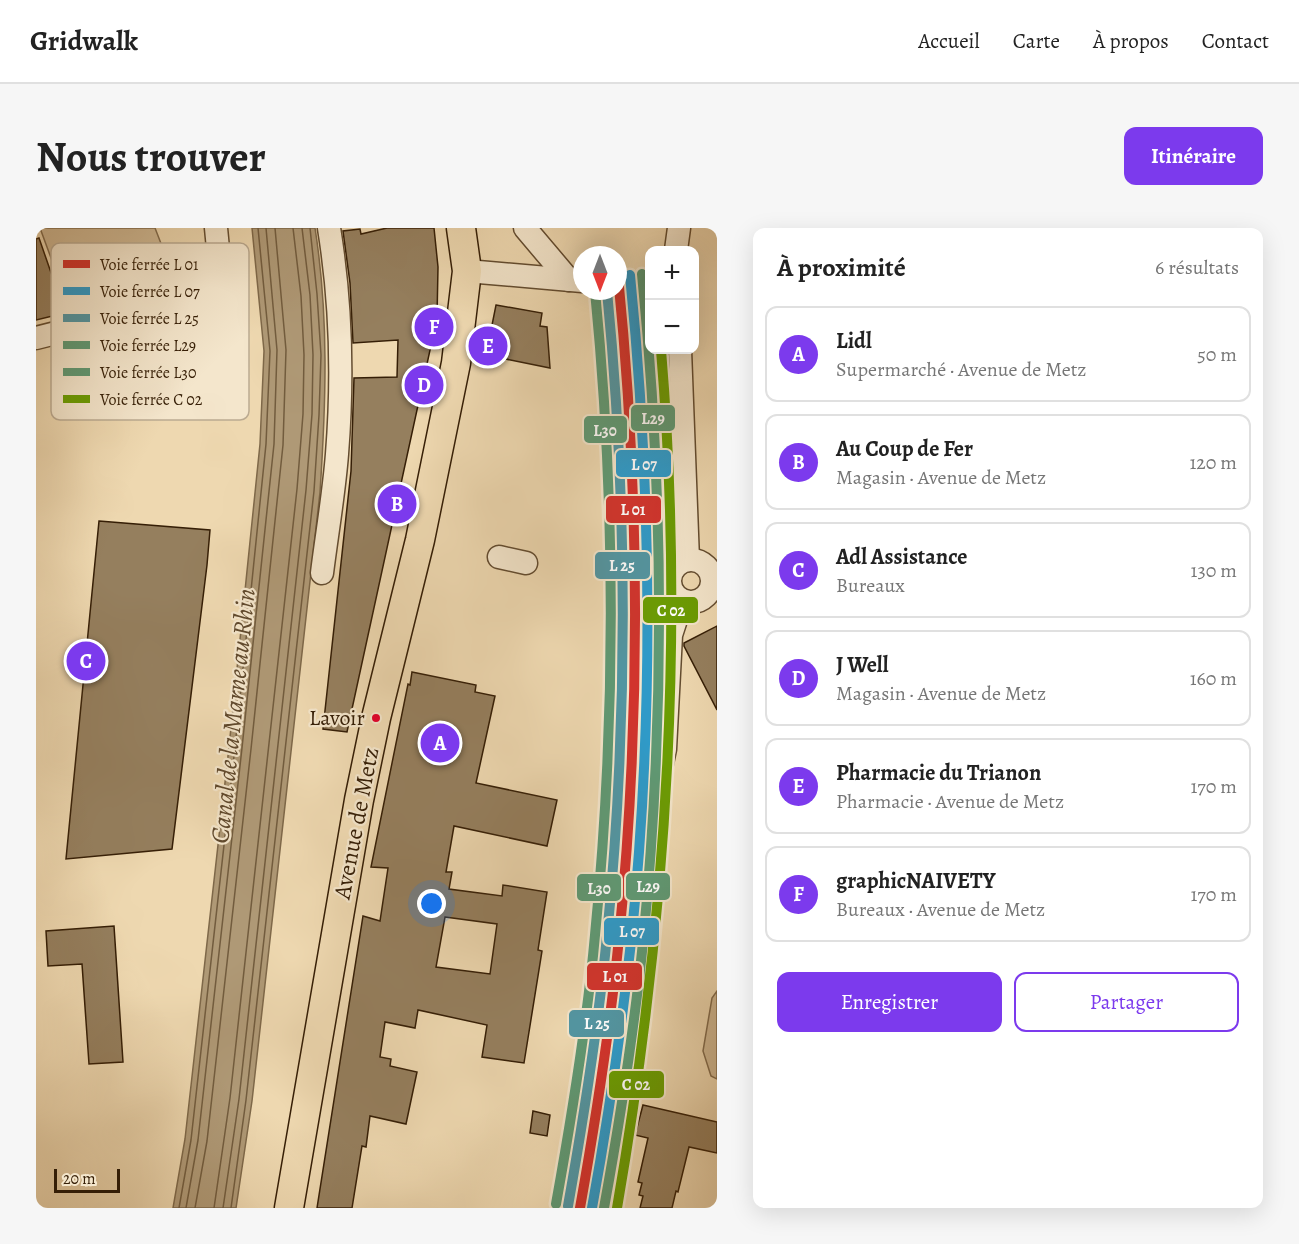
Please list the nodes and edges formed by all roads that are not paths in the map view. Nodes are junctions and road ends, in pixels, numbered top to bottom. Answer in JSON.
{"nodes":[{"id":1,"x":216,"y":228,"type":"edge"},
{"id":2,"x":329,"y":228,"type":"edge"},
{"id":3,"x":461,"y":228,"type":"edge"},
{"id":4,"x":525,"y":228,"type":"edge"},
{"id":5,"x":679,"y":228,"type":"edge"},
{"id":6,"x":217,"y":243,"type":"edge"},
{"id":7,"x":677,"y":246,"type":"edge"},
{"id":8,"x":467,"y":272,"type":"junction"},
{"id":9,"x":573,"y":277,"type":"edge"},
{"id":10,"x":573,"y":280,"type":"edge"},
{"id":11,"x":627,"y":285,"type":"edge"},
{"id":12,"x":645,"y":287,"type":"edge"},
{"id":13,"x":51,"y":334,"type":"edge"},
{"id":14,"x":36,"y":338,"type":"edge"},
{"id":15,"x":680,"y":354,"type":"edge"},
{"id":16,"x":499,"y":557,"type":"dead end"},
{"id":17,"x":688,"y":560,"type":"junction"},
{"id":18,"x":526,"y":563,"type":"dead end"},
{"id":19,"x":321,"y":573,"type":"dead end"},
{"id":20,"x":682,"y":601,"type":"junction"},
{"id":21,"x":711,"y":601,"type":"edge"},
{"id":22,"x":289,"y":1208,"type":"edge"},
{"id":23,"x":600,"y":1208,"type":"edge"}],
"edges":[{"from":1,"to":6,"type":"street"},
{"from":2,"to":19,"type":"street"},
{"from":3,"to":8,"type":"main road","name":"Avenue de Metz"},
{"from":4,"to":9,"type":"street"},
{"from":5,"to":7,"type":"street"},
{"from":8,"to":10,"type":"street"},
{"from":8,"to":22,"type":"main road","name":"Avenue de Metz"},
{"from":11,"to":12,"type":"street"},
{"from":13,"to":14,"type":"street"},
{"from":15,"to":17,"type":"street"},
{"from":16,"to":18,"type":"street"},
{"from":17,"to":20,"type":"street"},
{"from":17,"to":21,"type":"street"},
{"from":20,"to":21,"type":"street"},
{"from":20,"to":23,"type":"street"}]}
